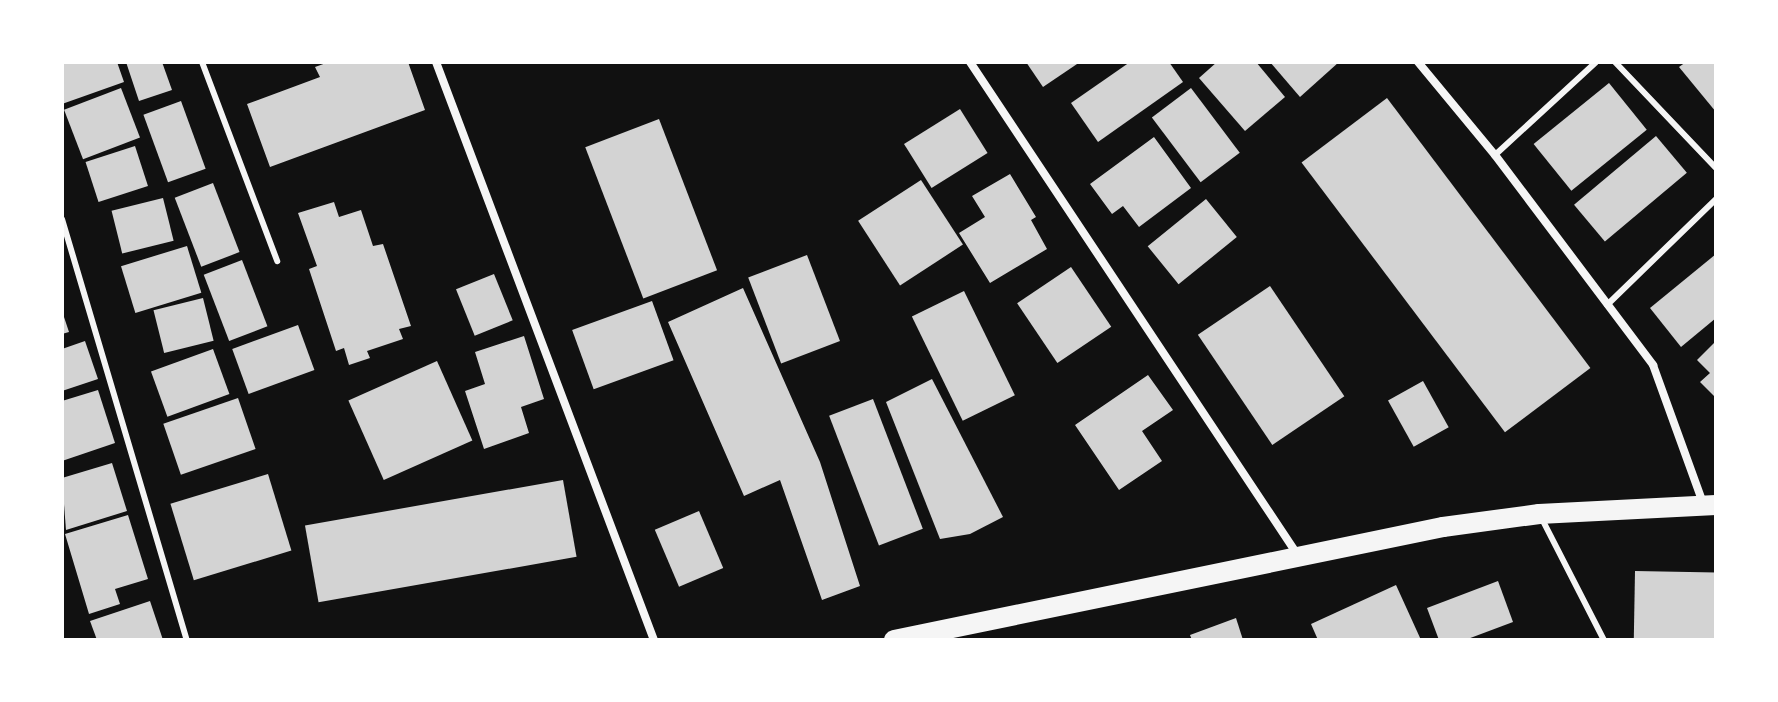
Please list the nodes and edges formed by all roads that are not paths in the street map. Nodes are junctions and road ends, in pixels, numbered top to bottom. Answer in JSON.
{"nodes":[{"id":1,"x":202,"y":62,"type":"edge"},
{"id":2,"x":436,"y":62,"type":"edge"},
{"id":3,"x":970,"y":62,"type":"edge"},
{"id":4,"x":1418,"y":62,"type":"edge"},
{"id":5,"x":1596,"y":62,"type":"edge"},
{"id":6,"x":1615,"y":62,"type":"edge"},
{"id":7,"x":1495,"y":155,"type":"junction"},
{"id":8,"x":1716,"y":168,"type":"edge"},
{"id":9,"x":1716,"y":199,"type":"edge"},
{"id":10,"x":62,"y":219,"type":"edge"},
{"id":11,"x":277,"y":261,"type":"dead end"},
{"id":12,"x":1606,"y":305,"type":"junction"},
{"id":13,"x":1710,"y":505,"type":"edge"},
{"id":14,"x":1539,"y":514,"type":"junction"},
{"id":15,"x":1297,"y":555,"type":"junction"},
{"id":16,"x":187,"y":640,"type":"edge"},
{"id":17,"x":654,"y":640,"type":"edge"},
{"id":18,"x":894,"y":640,"type":"edge"},
{"id":19,"x":1604,"y":640,"type":"edge"}],
"edges":[{"from":1,"to":11,"type":"lane"},
{"from":2,"to":17,"type":"street"},
{"from":3,"to":15,"type":"street"},
{"from":4,"to":7,"type":"street"},
{"from":5,"to":7,"type":"lane"},
{"from":6,"to":8,"type":"lane"},
{"from":7,"to":12,"type":"street"},
{"from":9,"to":12,"type":"lane"},
{"from":10,"to":16,"type":"lane"},
{"from":12,"to":13,"type":"street"},
{"from":13,"to":14,"type":"main road"},
{"from":14,"to":15,"type":"main road"},
{"from":14,"to":19,"type":"lane"},
{"from":15,"to":18,"type":"main road"}]}
